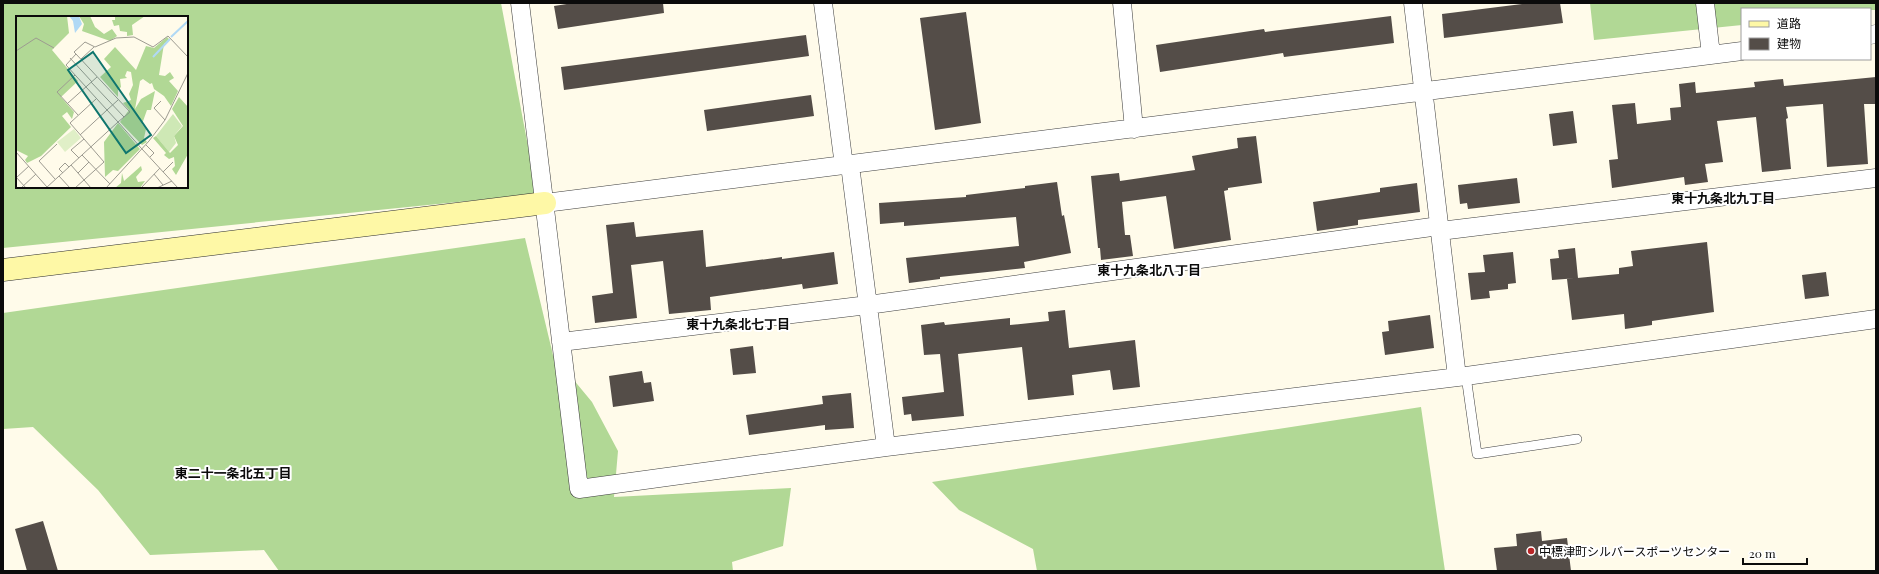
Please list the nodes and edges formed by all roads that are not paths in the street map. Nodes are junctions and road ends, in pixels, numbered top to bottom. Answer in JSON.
{"nodes":[{"id":1,"x":520,"y":3,"type":"edge"},
{"id":2,"x":823,"y":3,"type":"edge"},
{"id":3,"x":1122,"y":3,"type":"edge"},
{"id":4,"x":1413,"y":3,"type":"edge"},
{"id":5,"x":1705,"y":3,"type":"edge"},
{"id":6,"x":1741,"y":51,"type":"edge"},
{"id":7,"x":1711,"y":55,"type":"junction"},
{"id":8,"x":1423,"y":90,"type":"junction"},
{"id":9,"x":1134,"y":129,"type":"junction"},
{"id":10,"x":847,"y":166,"type":"junction"},
{"id":11,"x":1876,"y":178,"type":"edge"},
{"id":12,"x":545,"y":203,"type":"junction"},
{"id":13,"x":1440,"y":228,"type":"junction"},
{"id":14,"x":3,"y":270,"type":"edge"},
{"id":15,"x":868,"y":305,"type":"junction"},
{"id":16,"x":1876,"y":318,"type":"edge"},
{"id":17,"x":561,"y":342,"type":"junction"},
{"id":18,"x":1461,"y":376,"type":"junction"},
{"id":19,"x":1577,"y":439,"type":"dead end"},
{"id":20,"x":886,"y":447,"type":"junction"}],
"edges":[{"from":1,"to":12,"type":"street"},
{"from":2,"to":10,"type":"street"},
{"from":3,"to":9,"type":"street"},
{"from":4,"to":8,"type":"street"},
{"from":5,"to":7,"type":"street"},
{"from":6,"to":7,"type":"street"},
{"from":7,"to":8,"type":"street"},
{"from":8,"to":9,"type":"street"},
{"from":8,"to":13,"type":"street"},
{"from":9,"to":10,"type":"street"},
{"from":10,"to":12,"type":"street"},
{"from":10,"to":15,"type":"street"},
{"from":11,"to":13,"type":"street"},
{"from":12,"to":14,"type":"street"},
{"from":12,"to":17,"type":"street"},
{"from":13,"to":15,"type":"street"},
{"from":13,"to":18,"type":"street"},
{"from":15,"to":17,"type":"street"},
{"from":15,"to":20,"type":"street"},
{"from":16,"to":18,"type":"street"},
{"from":17,"to":20,"type":"street"},
{"from":18,"to":19,"type":"lane"},
{"from":18,"to":20,"type":"street"}]}
